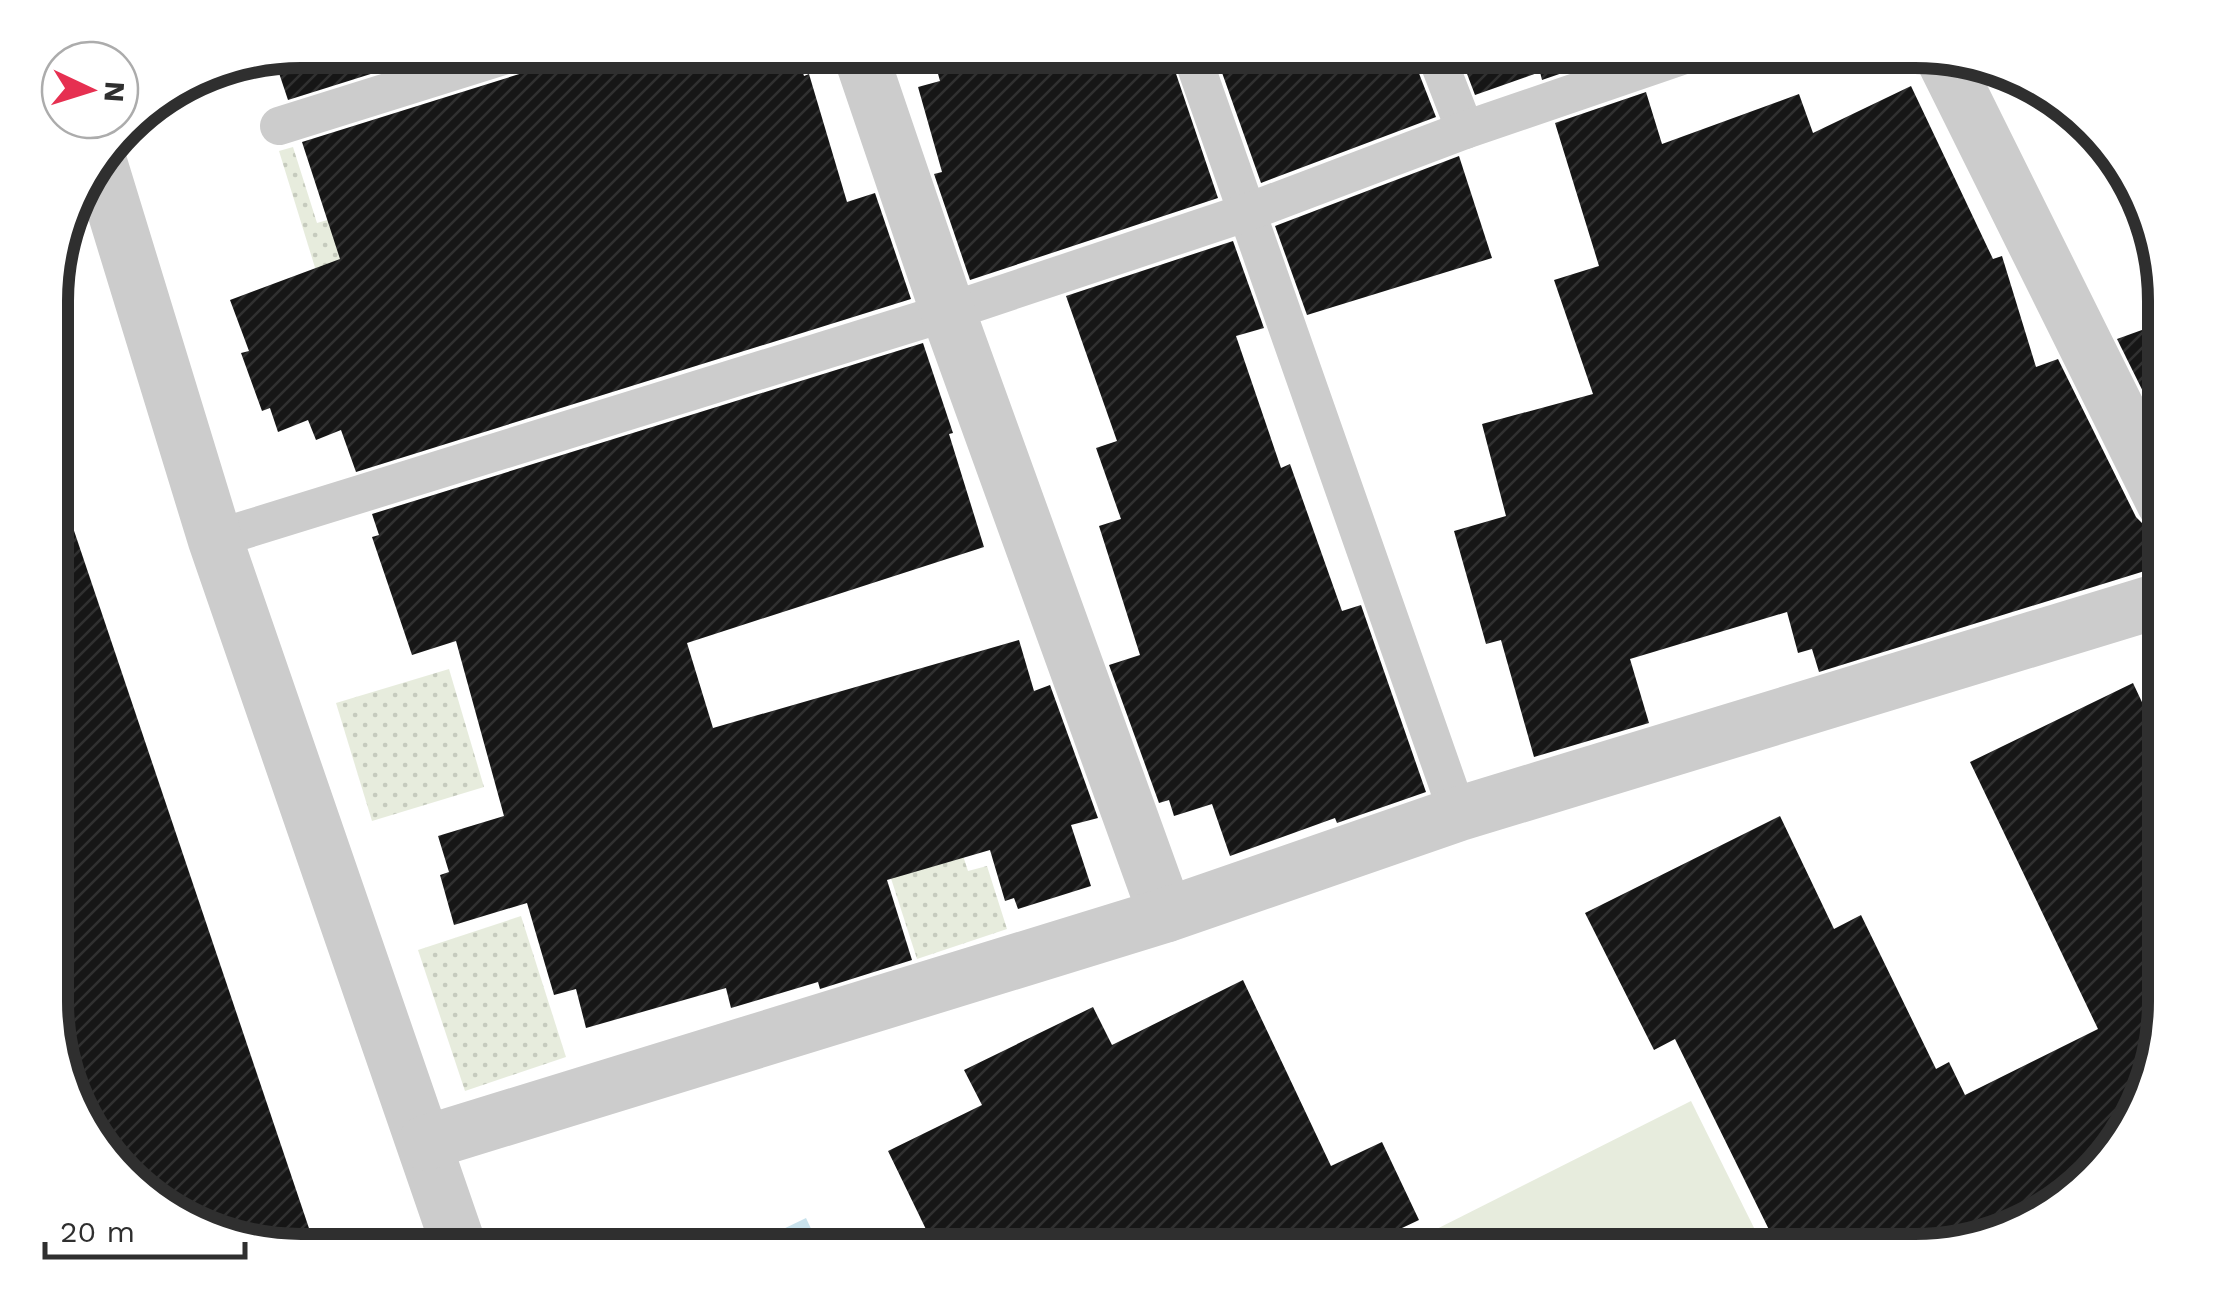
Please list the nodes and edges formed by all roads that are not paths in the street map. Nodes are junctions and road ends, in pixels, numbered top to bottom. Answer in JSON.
{"nodes":[{"id":1,"x":464,"y":68,"type":"edge"},
{"id":2,"x":866,"y":68,"type":"edge"},
{"id":3,"x":1196,"y":68,"type":"edge"},
{"id":4,"x":1441,"y":68,"type":"edge"},
{"id":5,"x":1646,"y":68,"type":"edge"},
{"id":6,"x":1949,"y":70,"type":"edge"},
{"id":7,"x":279,"y":126,"type":"dead end"},
{"id":8,"x":1465,"y":130,"type":"junction"},
{"id":9,"x":104,"y":177,"type":"edge"},
{"id":10,"x":1248,"y":212,"type":"junction"},
{"id":11,"x":948,"y":312,"type":"junction"},
{"id":12,"x":2147,"y":469,"type":"edge"},
{"id":13,"x":215,"y":539,"type":"junction"},
{"id":14,"x":2147,"y":604,"type":"edge"},
{"id":15,"x":1458,"y":814,"type":"junction"},
{"id":16,"x":1166,"y":915,"type":"junction"},
{"id":17,"x":425,"y":1143,"type":"junction"},
{"id":18,"x":455,"y":1234,"type":"edge"}],
"edges":[{"from":1,"to":7,"type":"lane"},
{"from":2,"to":11,"type":"street"},
{"from":3,"to":10,"type":"lane"},
{"from":4,"to":8,"type":"lane"},
{"from":5,"to":8,"type":"lane"},
{"from":6,"to":12,"type":"street"},
{"from":8,"to":10,"type":"lane"},
{"from":9,"to":13,"type":"street"},
{"from":10,"to":11,"type":"lane"},
{"from":10,"to":15,"type":"lane"},
{"from":11,"to":13,"type":"lane"},
{"from":11,"to":16,"type":"street"},
{"from":13,"to":17,"type":"street"},
{"from":14,"to":15,"type":"street"},
{"from":15,"to":16,"type":"street"},
{"from":16,"to":17,"type":"street"},
{"from":17,"to":18,"type":"street"}]}
